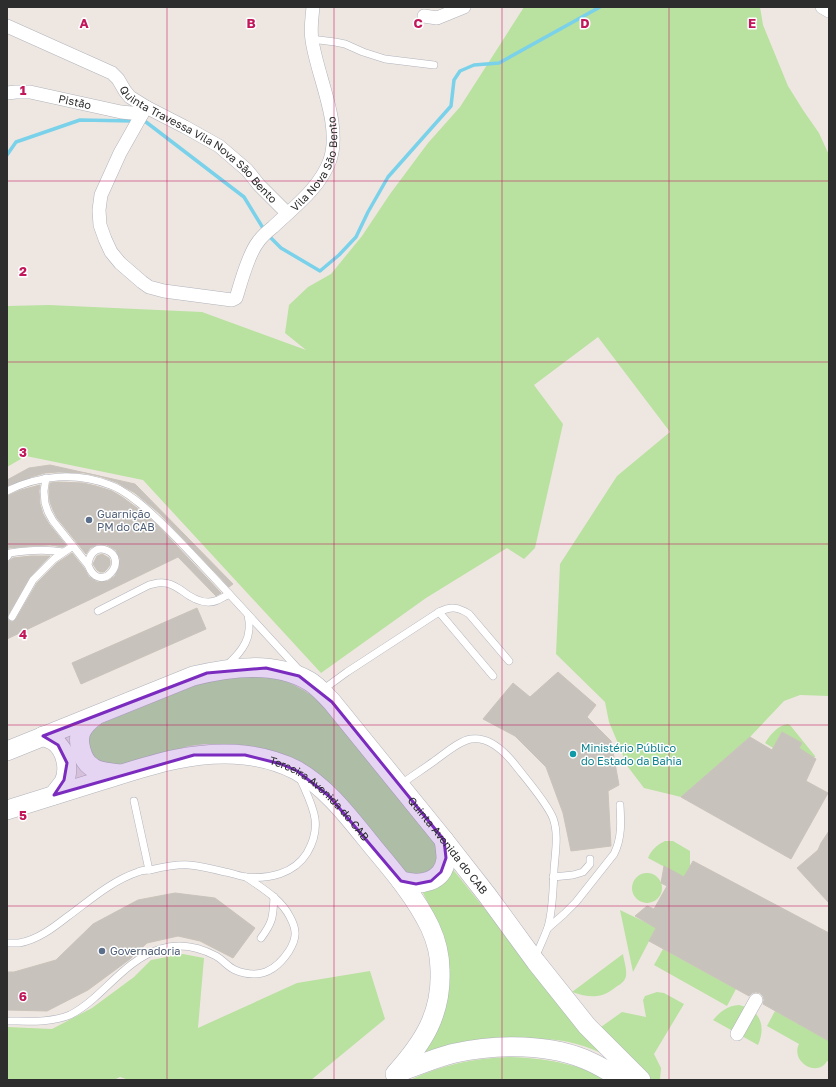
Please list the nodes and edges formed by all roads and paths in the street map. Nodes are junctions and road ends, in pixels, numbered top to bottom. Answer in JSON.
{"nodes":[{"id":1,"x":313,"y":7,"type":"edge"},
{"id":2,"x":464,"y":7,"type":"edge"},
{"id":3,"x":822,"y":7,"type":"edge"},
{"id":4,"x":829,"y":11,"type":"edge"},
{"id":5,"x":424,"y":16,"type":"dead end"},
{"id":6,"x":7,"y":26,"type":"edge"},
{"id":7,"x":311,"y":38,"type":"junction"},
{"id":8,"x":434,"y":65,"type":"dead end"},
{"id":9,"x":7,"y":93,"type":"edge"},
{"id":10,"x":144,"y":110,"type":"junction"},
{"id":11,"x":287,"y":213,"type":"junction"},
{"id":12,"x":46,"y":478,"type":"junction"},
{"id":13,"x":7,"y":491,"type":"edge"},
{"id":14,"x":73,"y":546,"type":"junction"},
{"id":15,"x":63,"y":552,"type":"junction"},
{"id":16,"x":7,"y":557,"type":"edge"},
{"id":17,"x":88,"y":565,"type":"dead end"},
{"id":18,"x":229,"y":594,"type":"junction"},
{"id":19,"x":98,"y":611,"type":"dead end"},
{"id":20,"x":439,"y":612,"type":"junction"},
{"id":21,"x":248,"y":614,"type":"junction"},
{"id":22,"x":12,"y":617,"type":"dead end"},
{"id":23,"x":509,"y":661,"type":"dead end"},
{"id":24,"x":222,"y":670,"type":"junction"},
{"id":25,"x":493,"y":676,"type":"dead end"},
{"id":26,"x":316,"y":686,"type":"junction"},
{"id":27,"x":98,"y":714,"type":"junction"},
{"id":28,"x":43,"y":736,"type":"junction"},
{"id":29,"x":7,"y":750,"type":"edge"},
{"id":30,"x":297,"y":771,"type":"junction"},
{"id":31,"x":122,"y":774,"type":"junction"},
{"id":32,"x":400,"y":785,"type":"junction"},
{"id":33,"x":54,"y":795,"type":"junction"},
{"id":34,"x":134,"y":801,"type":"dead end"},
{"id":35,"x":620,"y":805,"type":"dead end"},
{"id":36,"x":7,"y":810,"type":"edge"},
{"id":37,"x":444,"y":840,"type":"junction"},
{"id":38,"x":590,"y":859,"type":"dead end"},
{"id":39,"x":149,"y":870,"type":"junction"},
{"id":40,"x":246,"y":876,"type":"junction"},
{"id":41,"x":554,"y":877,"type":"junction"},
{"id":42,"x":401,"y":881,"type":"junction"},
{"id":43,"x":274,"y":897,"type":"junction"},
{"id":44,"x":547,"y":928,"type":"junction"},
{"id":45,"x":261,"y":938,"type":"dead end"},
{"id":46,"x":7,"y":943,"type":"edge"},
{"id":47,"x":534,"y":960,"type":"junction"},
{"id":48,"x":756,"y":1000,"type":"dead end"},
{"id":49,"x":7,"y":1021,"type":"edge"},
{"id":50,"x":737,"y":1034,"type":"dead end"},
{"id":51,"x":391,"y":1077,"type":"edge"},
{"id":52,"x":623,"y":1080,"type":"edge"},
{"id":53,"x":641,"y":1080,"type":"edge"}],
"edges":[{"from":1,"to":7,"type":"street","name":"Vila Nova São Bento"},
{"from":2,"to":5,"type":"street"},
{"from":3,"to":4,"type":"street"},
{"from":6,"to":10,"type":"street","name":"Quinta Travessa Vila Nova São Bento"},
{"from":7,"to":8,"type":"lane"},
{"from":7,"to":11,"type":"street","name":"Vila Nova São Bento"},
{"from":9,"to":10,"type":"street","name":"Pistão"},
{"from":10,"to":11,"type":"street","name":"Quinta Travessa Vila Nova São Bento"},
{"from":10,"to":11,"type":"street","name":"Vila Nova São Bento"},
{"from":12,"to":13,"type":"lane"},
{"from":12,"to":14,"type":"lane"},
{"from":12,"to":18,"type":"lane"},
{"from":14,"to":15,"type":"lane"},
{"from":14,"to":17,"type":"lane"},
{"from":15,"to":16,"type":"lane"},
{"from":15,"to":22,"type":"lane"},
{"from":18,"to":19,"type":"lane"},
{"from":18,"to":21,"type":"lane"},
{"from":20,"to":23,"type":"lane"},
{"from":20,"to":25,"type":"lane"},
{"from":20,"to":26,"type":"lane"},
{"from":21,"to":24,"type":"lane"},
{"from":21,"to":26,"type":"lane"},
{"from":24,"to":26,"type":"main road","name":"Quinta Avenida do CAB"},
{"from":24,"to":27,"type":"main road"},
{"from":26,"to":32,"type":"main road","name":"Quinta Avenida do CAB"},
{"from":27,"to":28,"type":"main road"},
{"from":27,"to":31,"type":"main road"},
{"from":28,"to":29,"type":"main road"},
{"from":28,"to":33,"type":"main road"},
{"from":30,"to":31,"type":"main road","name":"Terceira Avenida do CAB"},
{"from":30,"to":40,"type":"lane"},
{"from":30,"to":42,"type":"main road","name":"Terceira Avenida do CAB"},
{"from":31,"to":33,"type":"main road","name":"Terceira Avenida do CAB"},
{"from":32,"to":37,"type":"main road","name":"Quinta Avenida do CAB"},
{"from":32,"to":41,"type":"lane"},
{"from":33,"to":36,"type":"main road","name":"Terceira Avenida do CAB"},
{"from":34,"to":39,"type":"lane"},
{"from":35,"to":44,"type":"lane"},
{"from":37,"to":42,"type":"main road"},
{"from":37,"to":47,"type":"main road","name":"Quinta Avenida do CAB"},
{"from":38,"to":41,"type":"lane"},
{"from":39,"to":40,"type":"lane"},
{"from":39,"to":46,"type":"lane"},
{"from":40,"to":43,"type":"lane"},
{"from":41,"to":44,"type":"lane"},
{"from":42,"to":51,"type":"main road","name":"Terceira Avenida do CAB"},
{"from":43,"to":45,"type":"lane"},
{"from":43,"to":49,"type":"lane"},
{"from":44,"to":47,"type":"lane"},
{"from":47,"to":53,"type":"main road","name":"Quinta Avenida do CAB"},
{"from":48,"to":50,"type":"street"},
{"from":51,"to":52,"type":"main road"}]}
